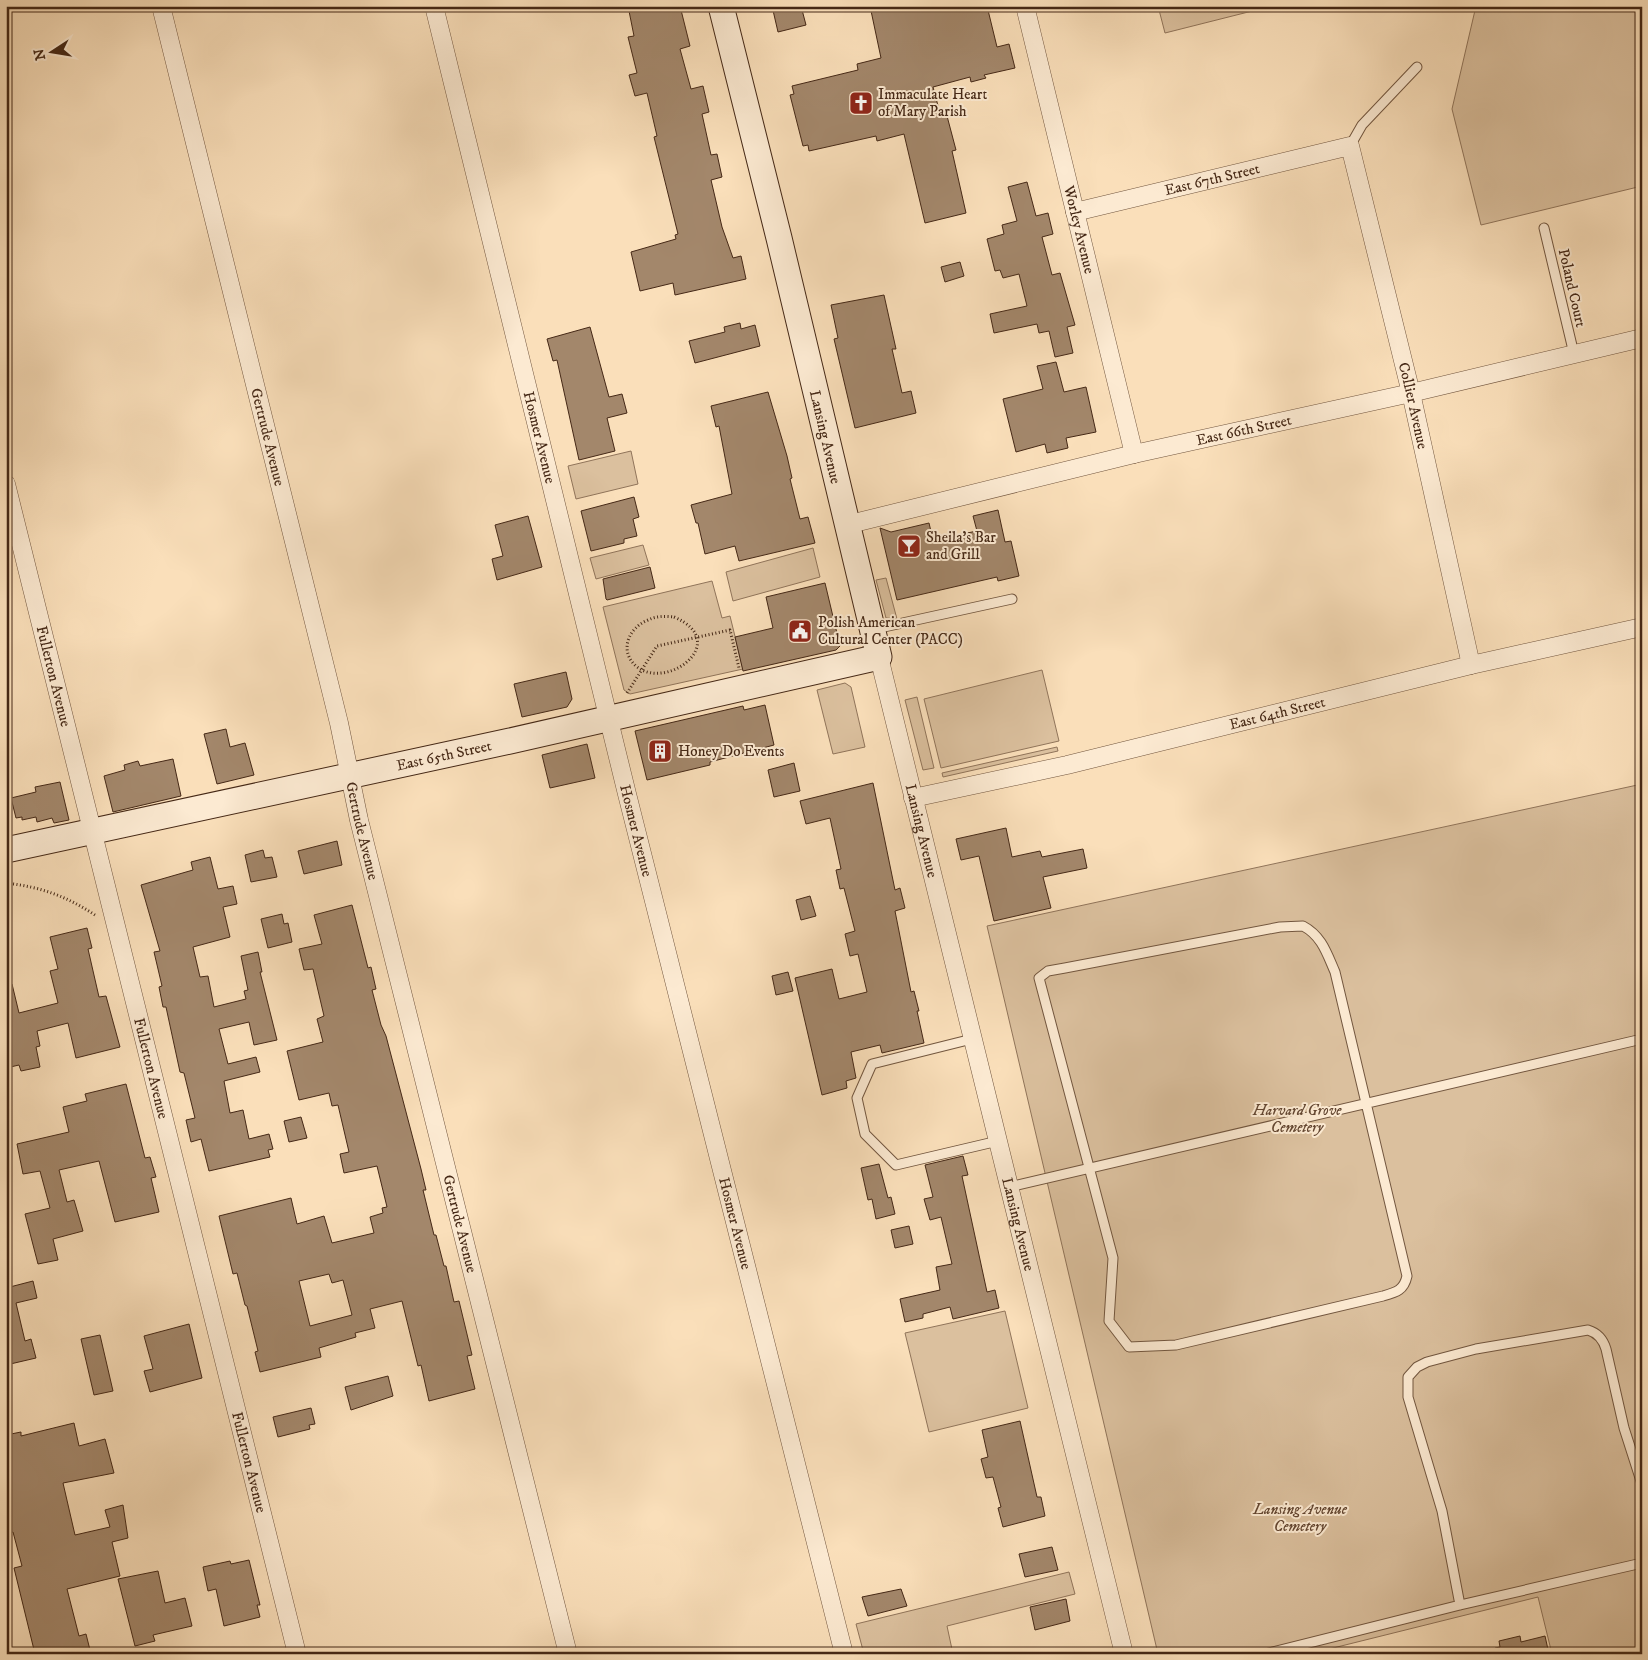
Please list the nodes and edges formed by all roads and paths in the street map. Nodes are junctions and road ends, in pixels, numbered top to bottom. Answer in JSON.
{"nodes":[{"id":1,"x":161,"y":6,"type":"edge"},
{"id":2,"x":434,"y":6,"type":"edge"},
{"id":3,"x":721,"y":6,"type":"edge"},
{"id":4,"x":1025,"y":6,"type":"edge"},
{"id":5,"x":1417,"y":67,"type":"dead end"},
{"id":6,"x":1350,"y":146,"type":"junction"},
{"id":7,"x":1075,"y":212,"type":"junction"},
{"id":8,"x":1544,"y":228,"type":"dead end"},
{"id":9,"x":1642,"y":338,"type":"edge"},
{"id":10,"x":1574,"y":354,"type":"junction"},
{"id":11,"x":1411,"y":393,"type":"junction"},
{"id":12,"x":1134,"y":454,"type":"junction"},
{"id":13,"x":6,"y":484,"type":"edge"},
{"id":14,"x":846,"y":525,"type":"junction"},
{"id":15,"x":1012,"y":599,"type":"dead end"},
{"id":16,"x":1642,"y":627,"type":"edge"},
{"id":17,"x":872,"y":630,"type":"junction"},
{"id":18,"x":698,"y":637,"type":"junction"},
{"id":19,"x":878,"y":657,"type":"junction"},
{"id":20,"x":1471,"y":665,"type":"junction"},
{"id":21,"x":642,"y":670,"type":"junction"},
{"id":22,"x":740,"y":673,"type":"dead end"},
{"id":23,"x":624,"y":697,"type":"dead end"},
{"id":24,"x":610,"y":717,"type":"junction"},
{"id":25,"x":349,"y":776,"type":"junction"},
{"id":26,"x":913,"y":798,"type":"junction"},
{"id":27,"x":92,"y":831,"type":"junction"},
{"id":28,"x":6,"y":850,"type":"edge"},
{"id":29,"x":6,"y":883,"type":"edge"},
{"id":30,"x":96,"y":915,"type":"dead end"},
{"id":31,"x":972,"y":1039,"type":"junction"},
{"id":32,"x":1642,"y":1039,"type":"edge"},
{"id":33,"x":1368,"y":1103,"type":"junction"},
{"id":34,"x":998,"y":1141,"type":"junction"},
{"id":35,"x":1090,"y":1167,"type":"junction"},
{"id":36,"x":1009,"y":1187,"type":"junction"},
{"id":37,"x":1642,"y":1484,"type":"edge"},
{"id":38,"x":1642,"y":1563,"type":"edge"},
{"id":39,"x":1460,"y":1605,"type":"junction"},
{"id":40,"x":296,"y":1654,"type":"edge"},
{"id":41,"x":568,"y":1654,"type":"edge"},
{"id":42,"x":844,"y":1654,"type":"edge"},
{"id":43,"x":1124,"y":1654,"type":"edge"},
{"id":44,"x":1264,"y":1654,"type":"edge"}],
"edges":[{"from":1,"to":25,"type":"street","name":"Gertrude Avenue"},
{"from":2,"to":24,"type":"street","name":"Hosmer Avenue"},
{"from":3,"to":14,"type":"street","name":"Lansing Avenue"},
{"from":4,"to":7,"type":"street","name":"Worley Avenue"},
{"from":5,"to":6,"type":"lane"},
{"from":6,"to":7,"type":"street","name":"East 67th Street"},
{"from":6,"to":11,"type":"street","name":"Collier Avenue"},
{"from":7,"to":12,"type":"street","name":"Worley Avenue"},
{"from":8,"to":10,"type":"lane","name":"Poland Court"},
{"from":9,"to":10,"type":"street","name":"East 66th Street"},
{"from":10,"to":11,"type":"street","name":"East 66th Street"},
{"from":11,"to":12,"type":"street","name":"East 66th Street"},
{"from":11,"to":20,"type":"street","name":"Collier Avenue"},
{"from":12,"to":14,"type":"street","name":"East 66th Street"},
{"from":13,"to":27,"type":"street","name":"Fullerton Avenue"},
{"from":14,"to":17,"type":"street","name":"Lansing Avenue"},
{"from":15,"to":17,"type":"lane"},
{"from":16,"to":20,"type":"street","name":"East 64th Street"},
{"from":17,"to":19,"type":"street","name":"Lansing Avenue"},
{"from":18,"to":21,"type":"path"},
{"from":18,"to":21,"type":"path"},
{"from":18,"to":21,"type":"path"},
{"from":18,"to":22,"type":"path"},
{"from":19,"to":24,"type":"street","name":"East 65th Street"},
{"from":19,"to":26,"type":"street","name":"Lansing Avenue"},
{"from":20,"to":26,"type":"street","name":"East 64th Street"},
{"from":21,"to":23,"type":"path"},
{"from":24,"to":25,"type":"street","name":"East 65th Street"},
{"from":24,"to":42,"type":"street","name":"Hosmer Avenue"},
{"from":25,"to":27,"type":"street","name":"East 65th Street"},
{"from":25,"to":41,"type":"street","name":"Gertrude Avenue"},
{"from":26,"to":31,"type":"street","name":"Lansing Avenue"},
{"from":27,"to":28,"type":"street","name":"East 65th Street"},
{"from":27,"to":40,"type":"street","name":"Fullerton Avenue"},
{"from":29,"to":30,"type":"path"},
{"from":31,"to":34,"type":"street","name":"Lansing Avenue"},
{"from":31,"to":34,"type":"lane"},
{"from":32,"to":33,"type":"lane"},
{"from":33,"to":35,"type":"lane"},
{"from":33,"to":35,"type":"lane"},
{"from":33,"to":35,"type":"lane"},
{"from":34,"to":36,"type":"street","name":"Lansing Avenue"},
{"from":35,"to":36,"type":"lane"},
{"from":36,"to":43,"type":"street","name":"Lansing Avenue"},
{"from":37,"to":39,"type":"lane"},
{"from":38,"to":39,"type":"lane"},
{"from":39,"to":44,"type":"lane"}]}
